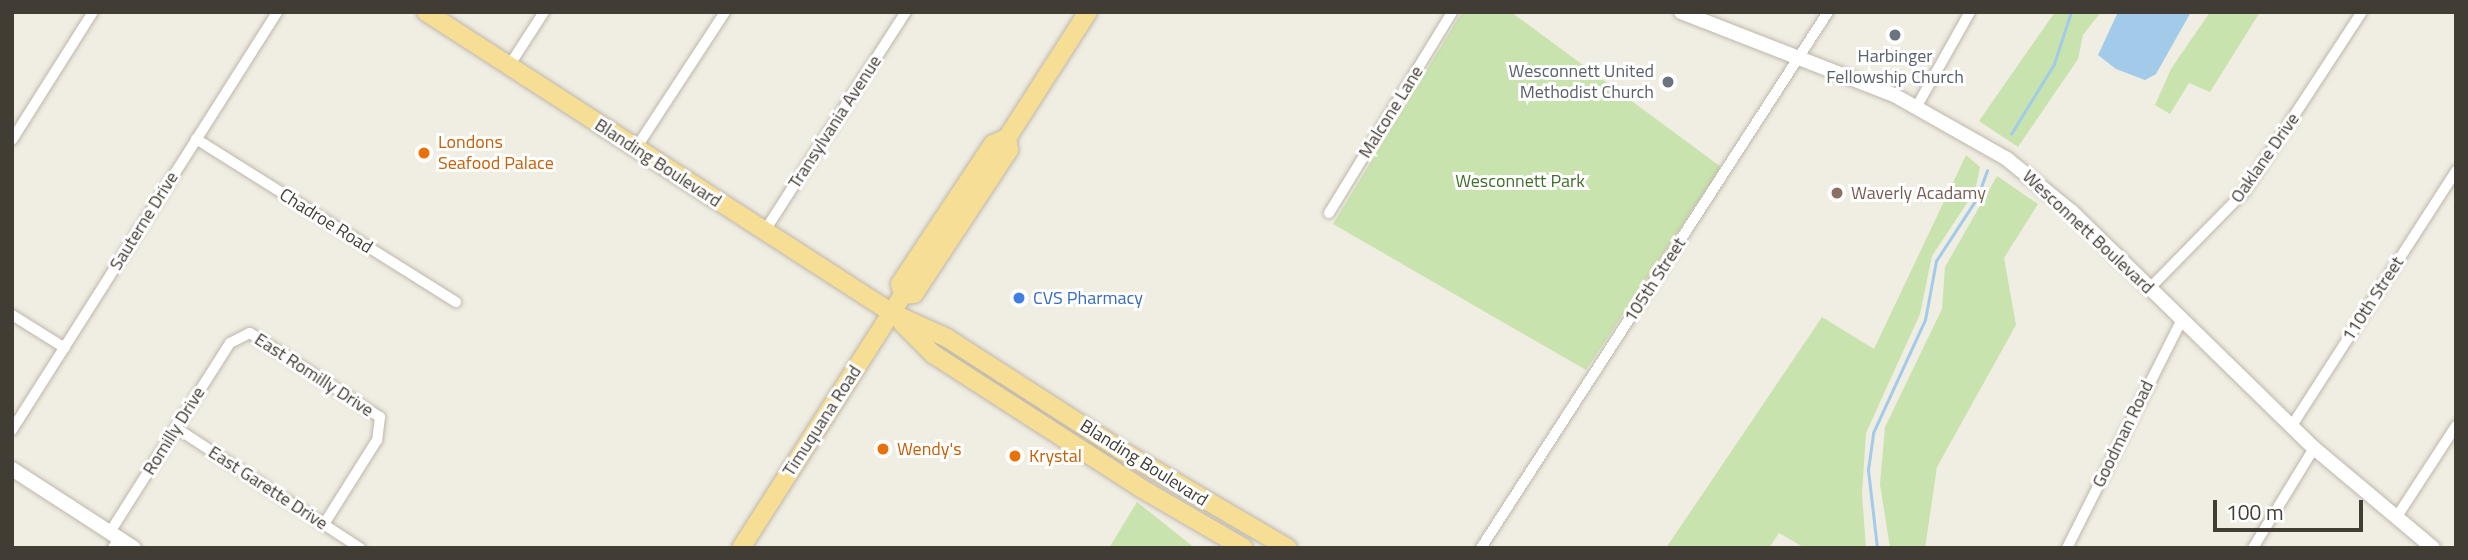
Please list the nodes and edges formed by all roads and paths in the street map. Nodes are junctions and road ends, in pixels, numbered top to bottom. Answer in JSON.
{"nodes":[{"id":1,"x":93,"y":12,"type":"edge"},
{"id":2,"x":276,"y":12,"type":"edge"},
{"id":3,"x":426,"y":12,"type":"edge"},
{"id":4,"x":544,"y":12,"type":"edge"},
{"id":5,"x":725,"y":12,"type":"edge"},
{"id":6,"x":906,"y":12,"type":"edge"},
{"id":7,"x":1088,"y":12,"type":"edge"},
{"id":8,"x":1452,"y":12,"type":"edge"},
{"id":9,"x":1681,"y":12,"type":"edge"},
{"id":10,"x":1828,"y":12,"type":"edge"},
{"id":11,"x":1970,"y":12,"type":"edge"},
{"id":12,"x":2362,"y":12,"type":"edge"},
{"id":13,"x":1800,"y":58,"type":"junction"},
{"id":14,"x":509,"y":66,"type":"junction"},
{"id":15,"x":1917,"y":106,"type":"junction"},
{"id":16,"x":197,"y":139,"type":"junction"},
{"id":17,"x":12,"y":140,"type":"edge"},
{"id":18,"x":636,"y":148,"type":"junction"},
{"id":19,"x":2456,"y":171,"type":"edge"},
{"id":20,"x":1329,"y":213,"type":"dead end"},
{"id":21,"x":764,"y":232,"type":"junction"},
{"id":22,"x":2149,"y":289,"type":"junction"},
{"id":23,"x":456,"y":302,"type":"dead end"},
{"id":24,"x":892,"y":313,"type":"junction"},
{"id":25,"x":12,"y":315,"type":"edge"},
{"id":26,"x":2180,"y":321,"type":"junction"},
{"id":27,"x":242,"y":334,"type":"joint"},
{"id":28,"x":65,"y":348,"type":"junction"},
{"id":29,"x":2456,"y":426,"type":"edge"},
{"id":30,"x":2291,"y":427,"type":"junction"},
{"id":31,"x":176,"y":428,"type":"junction"},
{"id":32,"x":12,"y":430,"type":"edge"},
{"id":33,"x":2314,"y":448,"type":"junction"},
{"id":34,"x":12,"y":469,"type":"edge"},
{"id":35,"x":1162,"y":500,"type":"junction"},
{"id":36,"x":2396,"y":518,"type":"junction"},
{"id":37,"x":324,"y":524,"type":"junction"},
{"id":38,"x":1247,"y":524,"type":"junction"},
{"id":39,"x":114,"y":539,"type":"edge"},
{"id":40,"x":1241,"y":546,"type":"edge"},
{"id":41,"x":134,"y":548,"type":"edge"},
{"id":42,"x":360,"y":548,"type":"edge"},
{"id":43,"x":741,"y":548,"type":"edge"},
{"id":44,"x":1283,"y":548,"type":"edge"},
{"id":45,"x":1288,"y":548,"type":"edge"},
{"id":46,"x":1481,"y":548,"type":"edge"},
{"id":47,"x":2067,"y":548,"type":"edge"},
{"id":48,"x":2253,"y":548,"type":"edge"},
{"id":49,"x":2433,"y":548,"type":"edge"}],
"edges":[{"from":1,"to":17,"type":"street"},
{"from":2,"to":16,"type":"street","name":"Sauterne Drive"},
{"from":3,"to":14,"type":"main road","name":"Blanding Boulevard"},
{"from":4,"to":14,"type":"street"},
{"from":5,"to":18,"type":"street"},
{"from":6,"to":21,"type":"street","name":"Transylvania Avenue"},
{"from":7,"to":24,"type":"main road","name":"Timuquana Road"},
{"from":8,"to":20,"type":"street","name":"Malcone Lane"},
{"from":9,"to":13,"type":"street","name":"Wesconnett Boulevard"},
{"from":10,"to":13,"type":"street","name":"105th Street"},
{"from":11,"to":15,"type":"street"},
{"from":12,"to":22,"type":"street","name":"Oaklane Drive"},
{"from":13,"to":15,"type":"street","name":"Wesconnett Boulevard"},
{"from":13,"to":46,"type":"street","name":"105th Street"},
{"from":14,"to":18,"type":"main road","name":"Blanding Boulevard"},
{"from":15,"to":22,"type":"street","name":"Wesconnett Boulevard"},
{"from":16,"to":23,"type":"street","name":"Chadroe Road"},
{"from":16,"to":28,"type":"street","name":"Sauterne Drive"},
{"from":18,"to":21,"type":"main road","name":"Blanding Boulevard"},
{"from":19,"to":30,"type":"street","name":"110th Street"},
{"from":21,"to":24,"type":"main road","name":"Blanding Boulevard"},
{"from":22,"to":26,"type":"street","name":"Wesconnett Boulevard"},
{"from":24,"to":35,"type":"main road","name":"Blanding Boulevard"},
{"from":24,"to":38,"type":"main road","name":"Blanding Boulevard"},
{"from":24,"to":43,"type":"main road","name":"Timuquana Road"},
{"from":25,"to":28,"type":"street"},
{"from":26,"to":30,"type":"street","name":"Wesconnett Boulevard"},
{"from":26,"to":47,"type":"street","name":"Goodman Road"},
{"from":27,"to":31,"type":"street","name":"Romilly Drive"},
{"from":27,"to":37,"type":"street","name":"East Romilly Drive"},
{"from":28,"to":32,"type":"street","name":"Sauterne Drive"},
{"from":29,"to":36,"type":"street"},
{"from":30,"to":33,"type":"street","name":"Wesconnett Boulevard"},
{"from":31,"to":37,"type":"street","name":"East Garette Drive"},
{"from":31,"to":39,"type":"street","name":"Romilly Drive"},
{"from":33,"to":36,"type":"street","name":"Wesconnett Boulevard"},
{"from":33,"to":48,"type":"street"},
{"from":34,"to":39,"type":"street"},
{"from":35,"to":38,"type":"main road"},
{"from":35,"to":40,"type":"main road","name":"Blanding Boulevard"},
{"from":36,"to":49,"type":"street","name":"Wesconnett Boulevard"},
{"from":37,"to":42,"type":"street","name":"East Garette Drive"},
{"from":38,"to":45,"type":"main road","name":"Blanding Boulevard"},
{"from":39,"to":41,"type":"street"},
{"from":40,"to":44,"type":"main road"}]}
